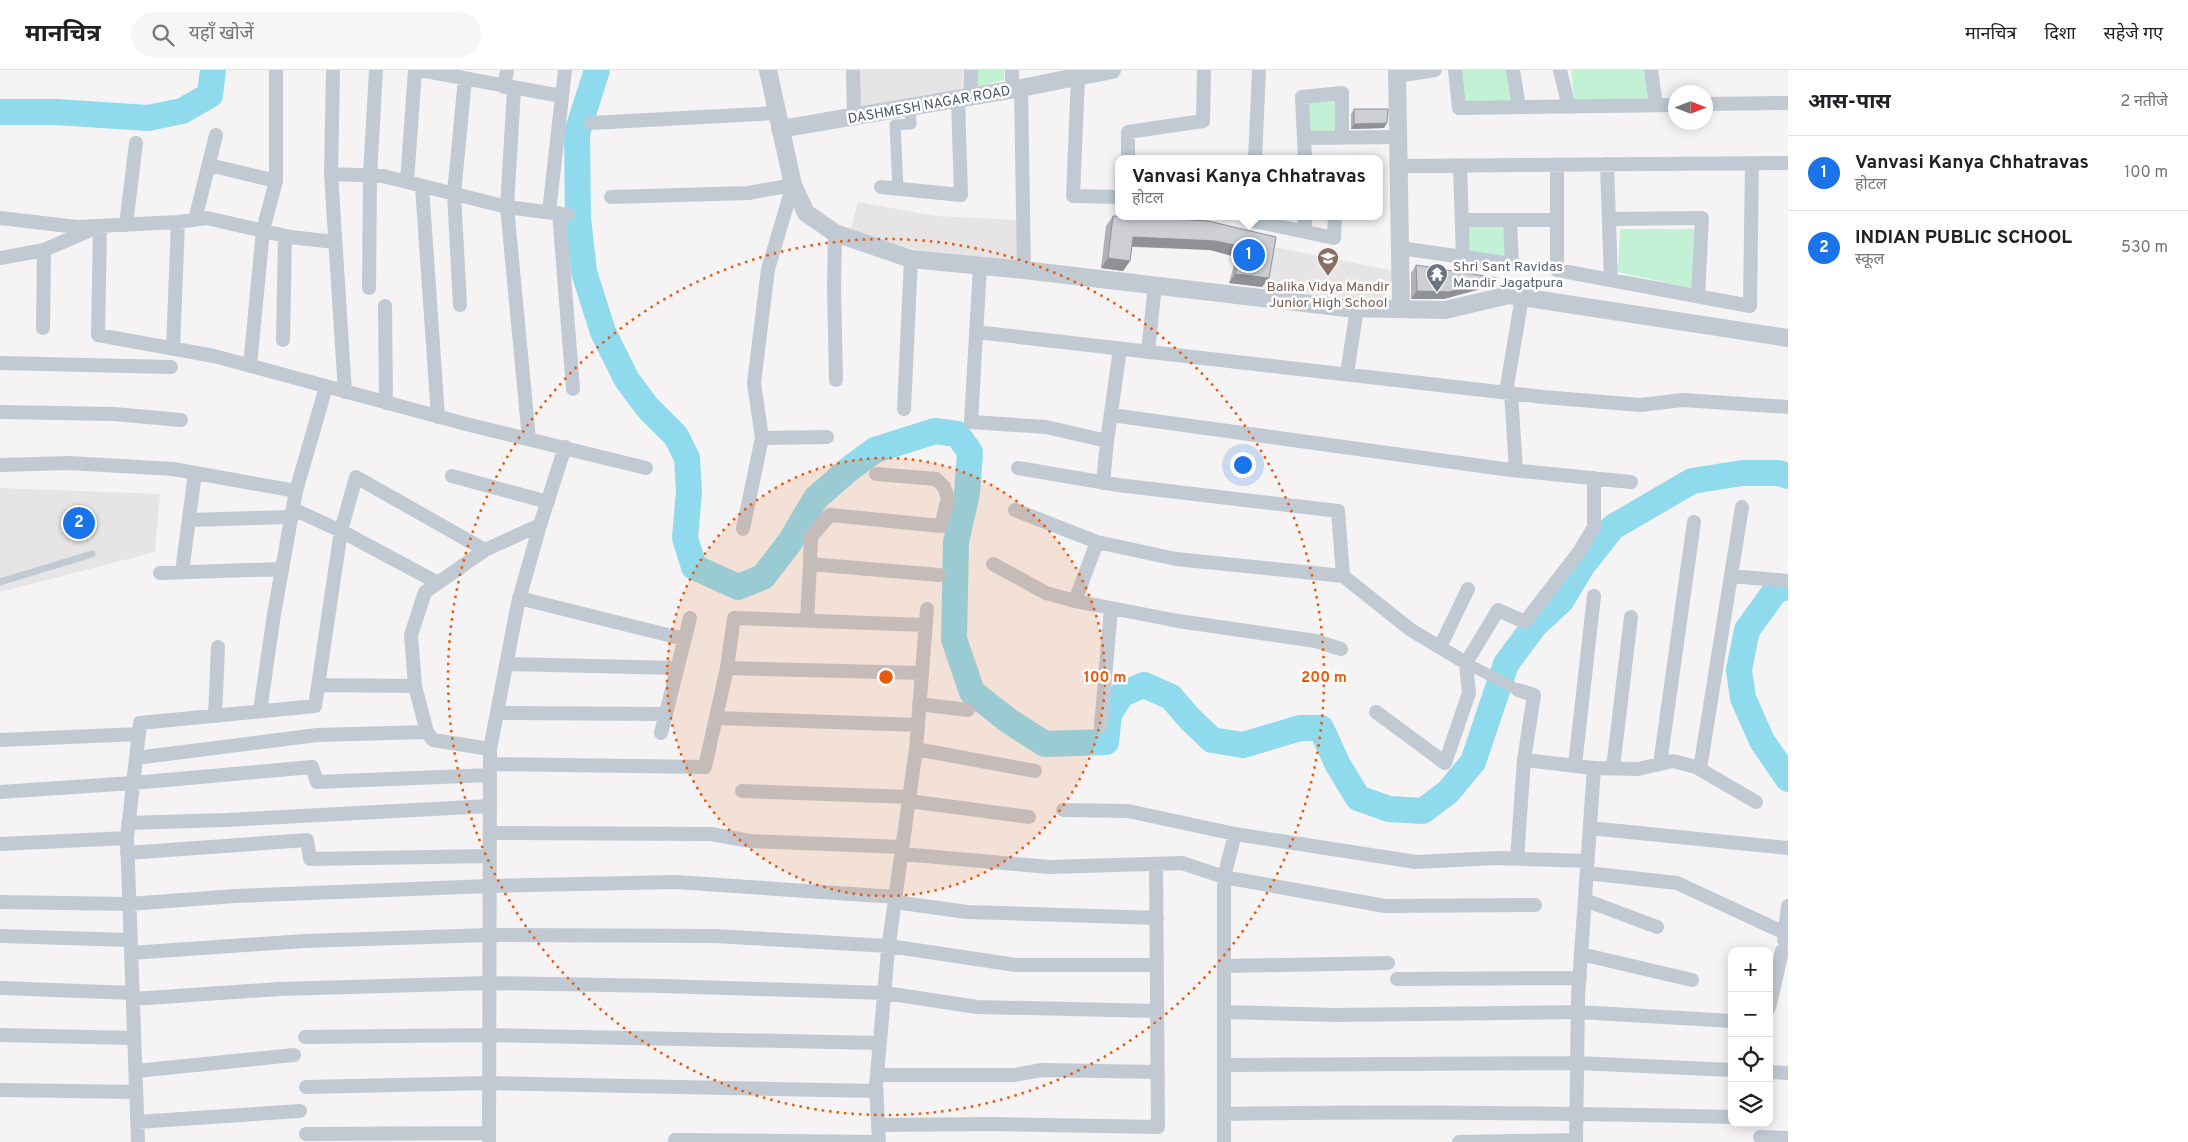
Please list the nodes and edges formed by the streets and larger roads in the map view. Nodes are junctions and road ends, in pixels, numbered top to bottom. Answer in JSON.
{"nodes":[{"id":1,"x":276,"y":70,"type":"edge"},
{"id":2,"x":333,"y":70,"type":"edge"},
{"id":3,"x":376,"y":70,"type":"edge"},
{"id":4,"x":422,"y":70,"type":"edge"},
{"id":5,"x":507,"y":70,"type":"edge"},
{"id":6,"x":565,"y":70,"type":"edge"},
{"id":7,"x":768,"y":70,"type":"edge"},
{"id":8,"x":854,"y":70,"type":"edge"},
{"id":9,"x":971,"y":70,"type":"edge"},
{"id":10,"x":1012,"y":70,"type":"edge"},
{"id":11,"x":1112,"y":70,"type":"edge"},
{"id":12,"x":1204,"y":70,"type":"edge"},
{"id":13,"x":1259,"y":70,"type":"edge"},
{"id":14,"x":1435,"y":70,"type":"edge"},
{"id":15,"x":1455,"y":70,"type":"edge"},
{"id":16,"x":1513,"y":70,"type":"edge"},
{"id":17,"x":1560,"y":70,"type":"edge"},
{"id":18,"x":1651,"y":70,"type":"edge"},
{"id":19,"x":1078,"y":73,"type":"edge"},
{"id":20,"x":1397,"y":73,"type":"edge"},
{"id":21,"x":460,"y":75,"type":"edge"},
{"id":22,"x":509,"y":88,"type":"junction"},
{"id":23,"x":1016,"y":89,"type":"junction"},
{"id":24,"x":561,"y":96,"type":"junction"},
{"id":25,"x":964,"y":98,"type":"junction"},
{"id":26,"x":1788,"y":103,"type":"edge"},
{"id":27,"x":1713,"y":104,"type":"edge"},
{"id":28,"x":1656,"y":105,"type":"junction"},
{"id":29,"x":1668,"y":105,"type":"edge"},
{"id":30,"x":910,"y":107,"type":"junction"},
{"id":31,"x":1569,"y":107,"type":"junction"},
{"id":32,"x":1519,"y":108,"type":"junction"},
{"id":33,"x":854,"y":116,"type":"junction"},
{"id":34,"x":779,"y":121,"type":"junction"},
{"id":35,"x":591,"y":123,"type":"dead end"},
{"id":36,"x":216,"y":135,"type":"dead end"},
{"id":37,"x":1398,"y":137,"type":"junction"},
{"id":38,"x":1304,"y":138,"type":"junction"},
{"id":39,"x":1342,"y":138,"type":"junction"},
{"id":40,"x":136,"y":143,"type":"dead end"},
{"id":41,"x":1128,"y":155,"type":"edge"},
{"id":42,"x":1255,"y":155,"type":"edge"},
{"id":43,"x":1305,"y":155,"type":"edge"},
{"id":44,"x":1752,"y":163,"type":"junction"},
{"id":45,"x":1788,"y":163,"type":"edge"},
{"id":46,"x":1607,"y":164,"type":"junction"},
{"id":47,"x":209,"y":165,"type":"junction"},
{"id":48,"x":1557,"y":165,"type":"junction"},
{"id":49,"x":1398,"y":166,"type":"junction"},
{"id":50,"x":1460,"y":166,"type":"junction"},
{"id":51,"x":331,"y":174,"type":"junction"},
{"id":52,"x":370,"y":175,"type":"junction"},
{"id":53,"x":276,"y":181,"type":"junction"},
{"id":54,"x":407,"y":182,"type":"junction"},
{"id":55,"x":793,"y":185,"type":"junction"},
{"id":56,"x":422,"y":186,"type":"junction"},
{"id":57,"x":881,"y":187,"type":"dead end"},
{"id":58,"x":898,"y":189,"type":"junction"},
{"id":59,"x":454,"y":194,"type":"junction"},
{"id":60,"x":611,"y":197,"type":"dead end"},
{"id":61,"x":1115,"y":197,"type":"edge"},
{"id":62,"x":507,"y":207,"type":"junction"},
{"id":63,"x":559,"y":213,"type":"junction"},
{"id":64,"x":0,"y":218,"type":"edge"},
{"id":65,"x":1609,"y":219,"type":"junction"},
{"id":66,"x":195,"y":220,"type":"junction"},
{"id":67,"x":1254,"y":220,"type":"edge"},
{"id":68,"x":1305,"y":220,"type":"edge"},
{"id":69,"x":1335,"y":220,"type":"edge"},
{"id":70,"x":1462,"y":220,"type":"junction"},
{"id":71,"x":1510,"y":220,"type":"junction"},
{"id":72,"x":1557,"y":220,"type":"junction"},
{"id":73,"x":178,"y":222,"type":"junction"},
{"id":74,"x":126,"y":225,"type":"junction"},
{"id":75,"x":100,"y":226,"type":"junction"},
{"id":76,"x":263,"y":230,"type":"junction"},
{"id":77,"x":1305,"y":231,"type":"junction"},
{"id":78,"x":836,"y":232,"type":"junction"},
{"id":79,"x":286,"y":236,"type":"junction"},
{"id":80,"x":334,"y":242,"type":"junction"},
{"id":81,"x":1400,"y":248,"type":"junction"},
{"id":82,"x":44,"y":250,"type":"junction"},
{"id":83,"x":1462,"y":257,"type":"junction"},
{"id":84,"x":0,"y":258,"type":"edge"},
{"id":85,"x":910,"y":259,"type":"junction"},
{"id":86,"x":980,"y":266,"type":"junction"},
{"id":87,"x":1024,"y":270,"type":"junction"},
{"id":88,"x":1611,"y":280,"type":"junction"},
{"id":89,"x":1155,"y":285,"type":"junction"},
{"id":90,"x":369,"y":288,"type":"dead end"},
{"id":91,"x":1698,"y":296,"type":"junction"},
{"id":92,"x":1522,"y":297,"type":"junction"},
{"id":93,"x":460,"y":305,"type":"dead end"},
{"id":94,"x":385,"y":306,"type":"dead end"},
{"id":95,"x":1357,"y":308,"type":"junction"},
{"id":96,"x":1401,"y":309,"type":"junction"},
{"id":97,"x":43,"y":328,"type":"dead end"},
{"id":98,"x":976,"y":332,"type":"junction"},
{"id":99,"x":1788,"y":338,"type":"edge"},
{"id":100,"x":284,"y":340,"type":"dead end"},
{"id":101,"x":172,"y":349,"type":"junction"},
{"id":102,"x":1120,"y":349,"type":"junction"},
{"id":103,"x":1148,"y":352,"type":"junction"},
{"id":104,"x":0,"y":363,"type":"edge"},
{"id":105,"x":250,"y":366,"type":"junction"},
{"id":106,"x":171,"y":367,"type":"dead end"},
{"id":107,"x":1347,"y":374,"type":"junction"},
{"id":108,"x":836,"y":380,"type":"dead end"},
{"id":109,"x":326,"y":387,"type":"junction"},
{"id":110,"x":573,"y":389,"type":"dead end"},
{"id":111,"x":345,"y":392,"type":"junction"},
{"id":112,"x":1508,"y":393,"type":"junction"},
{"id":113,"x":386,"y":403,"type":"junction"},
{"id":114,"x":1788,"y":407,"type":"edge"},
{"id":115,"x":904,"y":409,"type":"dead end"},
{"id":116,"x":0,"y":412,"type":"edge"},
{"id":117,"x":1110,"y":415,"type":"junction"},
{"id":118,"x":438,"y":417,"type":"junction"},
{"id":119,"x":181,"y":420,"type":"dead end"},
{"id":120,"x":827,"y":437,"type":"dead end"},
{"id":121,"x":762,"y":438,"type":"junction"},
{"id":122,"x":529,"y":439,"type":"junction"},
{"id":123,"x":1107,"y":441,"type":"junction"},
{"id":124,"x":565,"y":448,"type":"junction"},
{"id":125,"x":0,"y":465,"type":"edge"},
{"id":126,"x":646,"y":468,"type":"dead end"},
{"id":127,"x":1018,"y":468,"type":"dead end"},
{"id":128,"x":1516,"y":470,"type":"junction"},
{"id":129,"x":195,"y":473,"type":"junction"},
{"id":130,"x":876,"y":474,"type":"dead end"},
{"id":131,"x":452,"y":476,"type":"dead end"},
{"id":132,"x":1594,"y":478,"type":"junction"},
{"id":133,"x":1631,"y":482,"type":"dead end"},
{"id":134,"x":1104,"y":483,"type":"junction"},
{"id":135,"x":296,"y":491,"type":"junction"},
{"id":136,"x":548,"y":502,"type":"junction"},
{"id":137,"x":1742,"y":508,"type":"dead end"},
{"id":138,"x":1015,"y":510,"type":"dead end"},
{"id":139,"x":292,"y":513,"type":"junction"},
{"id":140,"x":189,"y":520,"type":"junction"},
{"id":141,"x":1694,"y":522,"type":"dead end"},
{"id":142,"x":540,"y":525,"type":"junction"},
{"id":143,"x":744,"y":529,"type":"dead end"},
{"id":144,"x":341,"y":530,"type":"junction"},
{"id":145,"x":1097,"y":542,"type":"junction"},
{"id":146,"x":485,"y":550,"type":"junction"},
{"id":147,"x":810,"y":564,"type":"junction"},
{"id":148,"x":992,"y":564,"type":"dead end"},
{"id":149,"x":282,"y":569,"type":"junction"},
{"id":150,"x":182,"y":572,"type":"junction"},
{"id":151,"x":160,"y":573,"type":"dead end"},
{"id":152,"x":939,"y":575,"type":"dead end"},
{"id":153,"x":1343,"y":576,"type":"junction"},
{"id":154,"x":1731,"y":576,"type":"junction"},
{"id":155,"x":1788,"y":581,"type":"edge"},
{"id":156,"x":438,"y":583,"type":"junction"},
{"id":157,"x":1468,"y":589,"type":"dead end"},
{"id":158,"x":1594,"y":596,"type":"dead end"},
{"id":159,"x":520,"y":598,"type":"junction"},
{"id":160,"x":1075,"y":600,"type":"junction"},
{"id":161,"x":1111,"y":608,"type":"junction"},
{"id":162,"x":926,"y":609,"type":"dead end"},
{"id":163,"x":1631,"y":617,"type":"dead end"},
{"id":164,"x":690,"y":618,"type":"dead end"},
{"id":165,"x":807,"y":621,"type":"junction"},
{"id":166,"x":925,"y":625,"type":"junction"},
{"id":167,"x":684,"y":639,"type":"junction"},
{"id":168,"x":1440,"y":647,"type":"junction"},
{"id":169,"x":218,"y":648,"type":"dead end"},
{"id":170,"x":1341,"y":649,"type":"dead end"},
{"id":171,"x":1466,"y":663,"type":"junction"},
{"id":172,"x":506,"y":664,"type":"junction"},
{"id":173,"x":677,"y":668,"type":"junction"},
{"id":174,"x":727,"y":668,"type":"junction"},
{"id":175,"x":922,"y":673,"type":"junction"},
{"id":176,"x":318,"y":686,"type":"junction"},
{"id":177,"x":415,"y":686,"type":"junction"},
{"id":178,"x":1518,"y":690,"type":"joint"},
{"id":179,"x":920,"y":704,"type":"junction"},
{"id":180,"x":968,"y":710,"type":"dead end"},
{"id":181,"x":260,"y":711,"type":"junction"},
{"id":182,"x":1376,"y":712,"type":"dead end"},
{"id":183,"x":497,"y":713,"type":"junction"},
{"id":184,"x":666,"y":714,"type":"junction"},
{"id":185,"x":215,"y":716,"type":"junction"},
{"id":186,"x":716,"y":718,"type":"junction"},
{"id":187,"x":918,"y":724,"type":"junction"},
{"id":188,"x":1101,"y":726,"type":"dead end"},
{"id":189,"x":427,"y":732,"type":"junction"},
{"id":190,"x":661,"y":733,"type":"dead end"},
{"id":191,"x":139,"y":734,"type":"junction"},
{"id":192,"x":0,"y":740,"type":"edge"},
{"id":193,"x":490,"y":749,"type":"junction"},
{"id":194,"x":916,"y":750,"type":"junction"},
{"id":195,"x":136,"y":758,"type":"junction"},
{"id":196,"x":1524,"y":760,"type":"junction"},
{"id":197,"x":1660,"y":764,"type":"junction"},
{"id":198,"x":1575,"y":766,"type":"junction"},
{"id":199,"x":1594,"y":768,"type":"junction"},
{"id":200,"x":1613,"y":768,"type":"junction"},
{"id":201,"x":490,"y":769,"type":"junction"},
{"id":202,"x":1700,"y":769,"type":"junction"},
{"id":203,"x":1035,"y":771,"type":"dead end"},
{"id":204,"x":133,"y":783,"type":"junction"},
{"id":205,"x":742,"y":791,"type":"dead end"},
{"id":206,"x":0,"y":792,"type":"edge"},
{"id":207,"x":909,"y":799,"type":"junction"},
{"id":208,"x":1756,"y":802,"type":"dead end"},
{"id":209,"x":490,"y":806,"type":"junction"},
{"id":210,"x":1063,"y":810,"type":"dead end"},
{"id":211,"x":1029,"y":817,"type":"dead end"},
{"id":212,"x":128,"y":823,"type":"junction"},
{"id":213,"x":1590,"y":828,"type":"junction"},
{"id":214,"x":490,"y":832,"type":"junction"},
{"id":215,"x":1235,"y":834,"type":"junction"},
{"id":216,"x":127,"y":838,"type":"junction"},
{"id":217,"x":0,"y":844,"type":"edge"},
{"id":218,"x":1788,"y":848,"type":"edge"},
{"id":219,"x":902,"y":851,"type":"junction"},
{"id":220,"x":127,"y":853,"type":"junction"},
{"id":221,"x":489,"y":856,"type":"junction"},
{"id":222,"x":1517,"y":859,"type":"junction"},
{"id":223,"x":1156,"y":864,"type":"junction"},
{"id":224,"x":1587,"y":867,"type":"junction"},
{"id":225,"x":1224,"y":877,"type":"junction"},
{"id":226,"x":489,"y":886,"type":"junction"},
{"id":227,"x":895,"y":899,"type":"junction"},
{"id":228,"x":1585,"y":900,"type":"junction"},
{"id":229,"x":0,"y":902,"type":"edge"},
{"id":230,"x":129,"y":904,"type":"junction"},
{"id":231,"x":1535,"y":905,"type":"dead end"},
{"id":232,"x":1788,"y":906,"type":"edge"},
{"id":233,"x":1157,"y":918,"type":"junction"},
{"id":234,"x":1657,"y":927,"type":"dead end"},
{"id":235,"x":1785,"y":933,"type":"junction"},
{"id":236,"x":489,"y":935,"type":"junction"},
{"id":237,"x":0,"y":936,"type":"edge"},
{"id":238,"x":889,"y":946,"type":"junction"},
{"id":239,"x":131,"y":947,"type":"junction"},
{"id":240,"x":1785,"y":952,"type":"edge"},
{"id":241,"x":1581,"y":954,"type":"junction"},
{"id":242,"x":1388,"y":963,"type":"dead end"},
{"id":243,"x":1157,"y":965,"type":"junction"},
{"id":244,"x":1224,"y":966,"type":"junction"},
{"id":245,"x":1580,"y":978,"type":"junction"},
{"id":246,"x":1397,"y":979,"type":"dead end"},
{"id":247,"x":1692,"y":980,"type":"dead end"},
{"id":248,"x":489,"y":983,"type":"junction"},
{"id":249,"x":0,"y":988,"type":"edge"},
{"id":250,"x":884,"y":993,"type":"junction"},
{"id":251,"x":1773,"y":994,"type":"edge"},
{"id":252,"x":133,"y":996,"type":"junction"},
{"id":253,"x":1157,"y":1011,"type":"junction"},
{"id":254,"x":1224,"y":1012,"type":"junction"},
{"id":255,"x":1578,"y":1012,"type":"junction"},
{"id":256,"x":1728,"y":1021,"type":"edge"},
{"id":257,"x":0,"y":1034,"type":"edge"},
{"id":258,"x":489,"y":1035,"type":"junction"},
{"id":259,"x":305,"y":1037,"type":"dead end"},
{"id":260,"x":134,"y":1038,"type":"junction"},
{"id":261,"x":880,"y":1043,"type":"junction"},
{"id":262,"x":294,"y":1055,"type":"dead end"},
{"id":263,"x":1577,"y":1063,"type":"junction"},
{"id":264,"x":1224,"y":1065,"type":"junction"},
{"id":265,"x":1728,"y":1070,"type":"edge"},
{"id":266,"x":136,"y":1071,"type":"junction"},
{"id":267,"x":1158,"y":1072,"type":"junction"},
{"id":268,"x":1773,"y":1072,"type":"edge"},
{"id":269,"x":1788,"y":1072,"type":"edge"},
{"id":270,"x":877,"y":1075,"type":"junction"},
{"id":271,"x":489,"y":1083,"type":"junction"},
{"id":272,"x":306,"y":1087,"type":"dead end"},
{"id":273,"x":0,"y":1090,"type":"edge"},
{"id":274,"x":877,"y":1091,"type":"junction"},
{"id":275,"x":136,"y":1092,"type":"junction"},
{"id":276,"x":300,"y":1111,"type":"dead end"},
{"id":277,"x":1577,"y":1113,"type":"junction"},
{"id":278,"x":1224,"y":1114,"type":"junction"},
{"id":279,"x":1728,"y":1117,"type":"edge"},
{"id":280,"x":137,"y":1122,"type":"junction"},
{"id":281,"x":878,"y":1125,"type":"junction"},
{"id":282,"x":306,"y":1134,"type":"dead end"},
{"id":283,"x":489,"y":1137,"type":"edge"},
{"id":284,"x":1760,"y":1137,"type":"dead end"},
{"id":285,"x":1788,"y":1138,"type":"edge"},
{"id":286,"x":675,"y":1140,"type":"dead end"},
{"id":287,"x":1576,"y":1141,"type":"edge"},
{"id":288,"x":135,"y":1142,"type":"edge"},
{"id":289,"x":879,"y":1142,"type":"edge"},
{"id":290,"x":1224,"y":1142,"type":"edge"},
{"id":291,"x":1459,"y":1142,"type":"edge"}],
"edges":[{"from":1,"to":53,"type":"street"},
{"from":2,"to":51,"type":"street"},
{"from":3,"to":52,"type":"street"},
{"from":4,"to":21,"type":"street"},
{"from":4,"to":54,"type":"street"},
{"from":5,"to":22,"type":"street"},
{"from":6,"to":24,"type":"street"},
{"from":7,"to":34,"type":"street"},
{"from":8,"to":33,"type":"street"},
{"from":9,"to":25,"type":"street"},
{"from":10,"to":23,"type":"street"},
{"from":11,"to":19,"type":"street","name":"DASHMESH NAGAR ROAD"},
{"from":12,"to":41,"type":"street"},
{"from":13,"to":42,"type":"street"},
{"from":14,"to":20,"type":"street"},
{"from":15,"to":32,"type":"street"},
{"from":16,"to":32,"type":"street"},
{"from":17,"to":31,"type":"street"},
{"from":18,"to":28,"type":"street"},
{"from":19,"to":23,"type":"street","name":"DASHMESH NAGAR ROAD"},
{"from":19,"to":61,"type":"street"},
{"from":20,"to":37,"type":"street"},
{"from":21,"to":22,"type":"street"},
{"from":21,"to":59,"type":"street"},
{"from":22,"to":24,"type":"street"},
{"from":22,"to":62,"type":"street"},
{"from":23,"to":25,"type":"street","name":"DASHMESH NAGAR ROAD"},
{"from":23,"to":87,"type":"street"},
{"from":24,"to":63,"type":"street"},
{"from":25,"to":30,"type":"street","name":"DASHMESH NAGAR ROAD"},
{"from":25,"to":58,"type":"street"},
{"from":26,"to":27,"type":"street"},
{"from":28,"to":29,"type":"street"},
{"from":28,"to":31,"type":"street"},
{"from":30,"to":33,"type":"street","name":"DASHMESH NAGAR ROAD"},
{"from":30,"to":58,"type":"street"},
{"from":31,"to":32,"type":"street"},
{"from":33,"to":34,"type":"street","name":"DASHMESH NAGAR ROAD"},
{"from":34,"to":35,"type":"street"},
{"from":34,"to":55,"type":"street"},
{"from":36,"to":47,"type":"street"},
{"from":37,"to":39,"type":"street"},
{"from":37,"to":49,"type":"street"},
{"from":38,"to":39,"type":"street"},
{"from":38,"to":39,"type":"street"},
{"from":38,"to":43,"type":"street"},
{"from":40,"to":74,"type":"street"},
{"from":44,"to":45,"type":"street"},
{"from":44,"to":46,"type":"street"},
{"from":44,"to":91,"type":"street"},
{"from":46,"to":48,"type":"street"},
{"from":46,"to":65,"type":"street"},
{"from":47,"to":53,"type":"street"},
{"from":47,"to":66,"type":"street"},
{"from":48,"to":50,"type":"street"},
{"from":48,"to":72,"type":"street"},
{"from":49,"to":50,"type":"street"},
{"from":49,"to":81,"type":"street"},
{"from":50,"to":70,"type":"street"},
{"from":51,"to":52,"type":"street"},
{"from":51,"to":80,"type":"street"},
{"from":52,"to":54,"type":"street"},
{"from":52,"to":90,"type":"street"},
{"from":53,"to":76,"type":"street"},
{"from":54,"to":56,"type":"street"},
{"from":55,"to":60,"type":"street"},
{"from":55,"to":78,"type":"street"},
{"from":55,"to":121,"type":"street"},
{"from":56,"to":59,"type":"street"},
{"from":56,"to":118,"type":"street"},
{"from":57,"to":58,"type":"street"},
{"from":59,"to":62,"type":"street"},
{"from":59,"to":93,"type":"street"},
{"from":62,"to":63,"type":"street"},
{"from":62,"to":122,"type":"street"},
{"from":63,"to":110,"type":"street"},
{"from":64,"to":75,"type":"street"},
{"from":65,"to":88,"type":"street"},
{"from":65,"to":91,"type":"street"},
{"from":66,"to":73,"type":"street"},
{"from":66,"to":76,"type":"street"},
{"from":67,"to":77,"type":"street"},
{"from":68,"to":77,"type":"street"},
{"from":69,"to":77,"type":"street"},
{"from":70,"to":71,"type":"street"},
{"from":70,"to":83,"type":"street"},
{"from":71,"to":72,"type":"street"},
{"from":71,"to":83,"type":"street"},
{"from":72,"to":88,"type":"street"},
{"from":73,"to":74,"type":"street"},
{"from":73,"to":101,"type":"street"},
{"from":74,"to":75,"type":"street"},
{"from":75,"to":82,"type":"street"},
{"from":75,"to":101,"type":"street"},
{"from":76,"to":79,"type":"street"},
{"from":76,"to":105,"type":"street"},
{"from":78,"to":85,"type":"street"},
{"from":78,"to":108,"type":"street"},
{"from":79,"to":80,"type":"street"},
{"from":79,"to":100,"type":"street"},
{"from":80,"to":111,"type":"street"},
{"from":81,"to":83,"type":"street"},
{"from":81,"to":96,"type":"street"},
{"from":82,"to":84,"type":"street"},
{"from":82,"to":97,"type":"street"},
{"from":85,"to":86,"type":"street"},
{"from":85,"to":115,"type":"street"},
{"from":86,"to":87,"type":"street"},
{"from":86,"to":98,"type":"street"},
{"from":87,"to":89,"type":"street"},
{"from":88,"to":91,"type":"street"},
{"from":89,"to":95,"type":"street"},
{"from":89,"to":103,"type":"street"},
{"from":92,"to":96,"type":"street"},
{"from":92,"to":99,"type":"street"},
{"from":92,"to":112,"type":"street"},
{"from":94,"to":113,"type":"street"},
{"from":95,"to":96,"type":"street"},
{"from":95,"to":107,"type":"street"},
{"from":98,"to":102,"type":"street"},
{"from":98,"to":123,"type":"street"},
{"from":101,"to":105,"type":"street"},
{"from":102,"to":103,"type":"street"},
{"from":102,"to":117,"type":"street"},
{"from":103,"to":107,"type":"street"},
{"from":104,"to":106,"type":"street"},
{"from":105,"to":109,"type":"street"},
{"from":107,"to":112,"type":"street"},
{"from":109,"to":111,"type":"street"},
{"from":109,"to":135,"type":"street"},
{"from":111,"to":113,"type":"street"},
{"from":112,"to":114,"type":"street"},
{"from":112,"to":128,"type":"street"},
{"from":113,"to":118,"type":"street"},
{"from":116,"to":119,"type":"street"},
{"from":117,"to":123,"type":"street"},
{"from":117,"to":128,"type":"street"},
{"from":118,"to":122,"type":"street"},
{"from":120,"to":121,"type":"street"},
{"from":121,"to":143,"type":"street"},
{"from":122,"to":124,"type":"street"},
{"from":123,"to":134,"type":"street"},
{"from":124,"to":126,"type":"street"},
{"from":124,"to":136,"type":"street"},
{"from":125,"to":129,"type":"street"},
{"from":127,"to":134,"type":"street"},
{"from":128,"to":132,"type":"street"},
{"from":129,"to":135,"type":"street"},
{"from":129,"to":140,"type":"street"},
{"from":130,"to":147,"type":"street"},
{"from":131,"to":136,"type":"street"},
{"from":132,"to":133,"type":"street"},
{"from":132,"to":171,"type":"street"},
{"from":134,"to":153,"type":"street"},
{"from":135,"to":139,"type":"street"},
{"from":136,"to":142,"type":"street"},
{"from":137,"to":154,"type":"street"},
{"from":138,"to":145,"type":"street"},
{"from":139,"to":140,"type":"street"},
{"from":139,"to":144,"type":"street"},
{"from":139,"to":149,"type":"street"},
{"from":140,"to":150,"type":"street"},
{"from":141,"to":197,"type":"street"},
{"from":142,"to":146,"type":"street"},
{"from":142,"to":159,"type":"street"},
{"from":144,"to":146,"type":"street"},
{"from":144,"to":156,"type":"street"},
{"from":144,"to":176,"type":"street"},
{"from":145,"to":153,"type":"street"},
{"from":145,"to":160,"type":"street"},
{"from":146,"to":156,"type":"street"},
{"from":147,"to":152,"type":"street"},
{"from":147,"to":165,"type":"street"},
{"from":148,"to":160,"type":"street"},
{"from":149,"to":150,"type":"street"},
{"from":149,"to":181,"type":"street"},
{"from":150,"to":151,"type":"street"},
{"from":153,"to":168,"type":"street"},
{"from":154,"to":155,"type":"street"},
{"from":154,"to":202,"type":"street"},
{"from":156,"to":177,"type":"street"},
{"from":157,"to":168,"type":"street"},
{"from":158,"to":198,"type":"street"},
{"from":159,"to":167,"type":"street"},
{"from":159,"to":172,"type":"street"},
{"from":160,"to":161,"type":"street"},
{"from":161,"to":170,"type":"street"},
{"from":161,"to":188,"type":"street"},
{"from":162,"to":166,"type":"street"},
{"from":163,"to":200,"type":"street"},
{"from":164,"to":167,"type":"street"},
{"from":165,"to":166,"type":"street"},
{"from":165,"to":174,"type":"street"},
{"from":166,"to":175,"type":"street"},
{"from":167,"to":173,"type":"street"},
{"from":168,"to":171,"type":"street"},
{"from":169,"to":185,"type":"street"},
{"from":171,"to":178,"type":"street"},
{"from":171,"to":182,"type":"street"},
{"from":172,"to":173,"type":"street"},
{"from":172,"to":183,"type":"street"},
{"from":173,"to":184,"type":"street"},
{"from":174,"to":175,"type":"street"},
{"from":174,"to":186,"type":"street"},
{"from":175,"to":179,"type":"street"},
{"from":176,"to":177,"type":"street"},
{"from":176,"to":181,"type":"street"},
{"from":177,"to":189,"type":"street"},
{"from":178,"to":196,"type":"street"},
{"from":179,"to":180,"type":"street"},
{"from":179,"to":187,"type":"street"},
{"from":181,"to":185,"type":"street"},
{"from":183,"to":184,"type":"street"},
{"from":183,"to":193,"type":"street"},
{"from":184,"to":190,"type":"street"},
{"from":185,"to":191,"type":"street"},
{"from":186,"to":187,"type":"street"},
{"from":186,"to":201,"type":"street"},
{"from":187,"to":194,"type":"street"},
{"from":189,"to":193,"type":"street"},
{"from":189,"to":195,"type":"street"},
{"from":191,"to":192,"type":"street"},
{"from":191,"to":195,"type":"street"},
{"from":193,"to":201,"type":"street"},
{"from":194,"to":203,"type":"street"},
{"from":194,"to":207,"type":"street"},
{"from":195,"to":204,"type":"street"},
{"from":196,"to":198,"type":"street"},
{"from":196,"to":222,"type":"street"},
{"from":197,"to":200,"type":"street"},
{"from":197,"to":202,"type":"street"},
{"from":198,"to":199,"type":"street"},
{"from":199,"to":200,"type":"street"},
{"from":199,"to":213,"type":"street"},
{"from":201,"to":204,"type":"street"},
{"from":201,"to":209,"type":"street"},
{"from":202,"to":208,"type":"street"},
{"from":204,"to":206,"type":"street"},
{"from":204,"to":212,"type":"street"},
{"from":205,"to":207,"type":"street"},
{"from":207,"to":211,"type":"street"},
{"from":207,"to":219,"type":"street"},
{"from":209,"to":212,"type":"street"},
{"from":209,"to":214,"type":"street"},
{"from":210,"to":215,"type":"street"},
{"from":212,"to":216,"type":"street"},
{"from":213,"to":218,"type":"street"},
{"from":213,"to":224,"type":"street"},
{"from":214,"to":219,"type":"street"},
{"from":214,"to":221,"type":"street"},
{"from":215,"to":222,"type":"street"},
{"from":215,"to":225,"type":"street"},
{"from":216,"to":217,"type":"street"},
{"from":216,"to":220,"type":"street"},
{"from":219,"to":223,"type":"street"},
{"from":219,"to":227,"type":"street"},
{"from":220,"to":221,"type":"street"},
{"from":220,"to":230,"type":"street"},
{"from":221,"to":226,"type":"street"},
{"from":222,"to":224,"type":"street"},
{"from":223,"to":225,"type":"street"},
{"from":223,"to":233,"type":"street"},
{"from":224,"to":228,"type":"street"},
{"from":224,"to":235,"type":"street"},
{"from":225,"to":231,"type":"street"},
{"from":225,"to":244,"type":"street"},
{"from":226,"to":227,"type":"street"},
{"from":226,"to":230,"type":"street"},
{"from":226,"to":236,"type":"street"},
{"from":227,"to":233,"type":"street"},
{"from":227,"to":238,"type":"street"},
{"from":228,"to":234,"type":"street"},
{"from":228,"to":241,"type":"street"},
{"from":229,"to":230,"type":"street"},
{"from":230,"to":239,"type":"street"},
{"from":232,"to":235,"type":"street"},
{"from":233,"to":243,"type":"street"},
{"from":235,"to":240,"type":"street"},
{"from":236,"to":238,"type":"street"},
{"from":236,"to":239,"type":"street"},
{"from":236,"to":248,"type":"street"},
{"from":237,"to":239,"type":"street"},
{"from":238,"to":243,"type":"street"},
{"from":238,"to":250,"type":"street"},
{"from":239,"to":252,"type":"street"},
{"from":240,"to":251,"type":"street"},
{"from":241,"to":245,"type":"street"},
{"from":241,"to":247,"type":"street"},
{"from":242,"to":244,"type":"street"},
{"from":243,"to":253,"type":"street"},
{"from":244,"to":254,"type":"street"},
{"from":245,"to":246,"type":"street"},
{"from":245,"to":255,"type":"street"},
{"from":248,"to":250,"type":"street"},
{"from":248,"to":252,"type":"street"},
{"from":248,"to":258,"type":"street"},
{"from":249,"to":252,"type":"street"},
{"from":250,"to":253,"type":"street"},
{"from":250,"to":261,"type":"street"},
{"from":252,"to":260,"type":"street"},
{"from":253,"to":267,"type":"street"},
{"from":254,"to":255,"type":"street"},
{"from":254,"to":264,"type":"street"},
{"from":255,"to":256,"type":"street"},
{"from":255,"to":263,"type":"street"},
{"from":257,"to":260,"type":"street"},
{"from":258,"to":259,"type":"street"},
{"from":258,"to":261,"type":"street"},
{"from":258,"to":271,"type":"street"},
{"from":260,"to":266,"type":"street"},
{"from":261,"to":270,"type":"street"},
{"from":262,"to":266,"type":"street"},
{"from":263,"to":264,"type":"street"},
{"from":263,"to":265,"type":"street"},
{"from":263,"to":277,"type":"street"},
{"from":264,"to":278,"type":"street"},
{"from":266,"to":275,"type":"street"},
{"from":267,"to":270,"type":"street"},
{"from":267,"to":281,"type":"street"},
{"from":268,"to":269,"type":"street"},
{"from":270,"to":274,"type":"street"},
{"from":271,"to":272,"type":"street"},
{"from":271,"to":274,"type":"street"},
{"from":271,"to":283,"type":"street"},
{"from":273,"to":275,"type":"street"},
{"from":274,"to":281,"type":"street"},
{"from":275,"to":280,"type":"street"},
{"from":276,"to":280,"type":"street"},
{"from":277,"to":278,"type":"street"},
{"from":277,"to":279,"type":"street"},
{"from":277,"to":287,"type":"street"},
{"from":278,"to":290,"type":"street"},
{"from":280,"to":288,"type":"street"},
{"from":281,"to":289,"type":"street"},
{"from":282,"to":283,"type":"street"},
{"from":284,"to":285,"type":"street"},
{"from":286,"to":289,"type":"street"},
{"from":287,"to":291,"type":"street"}]}
